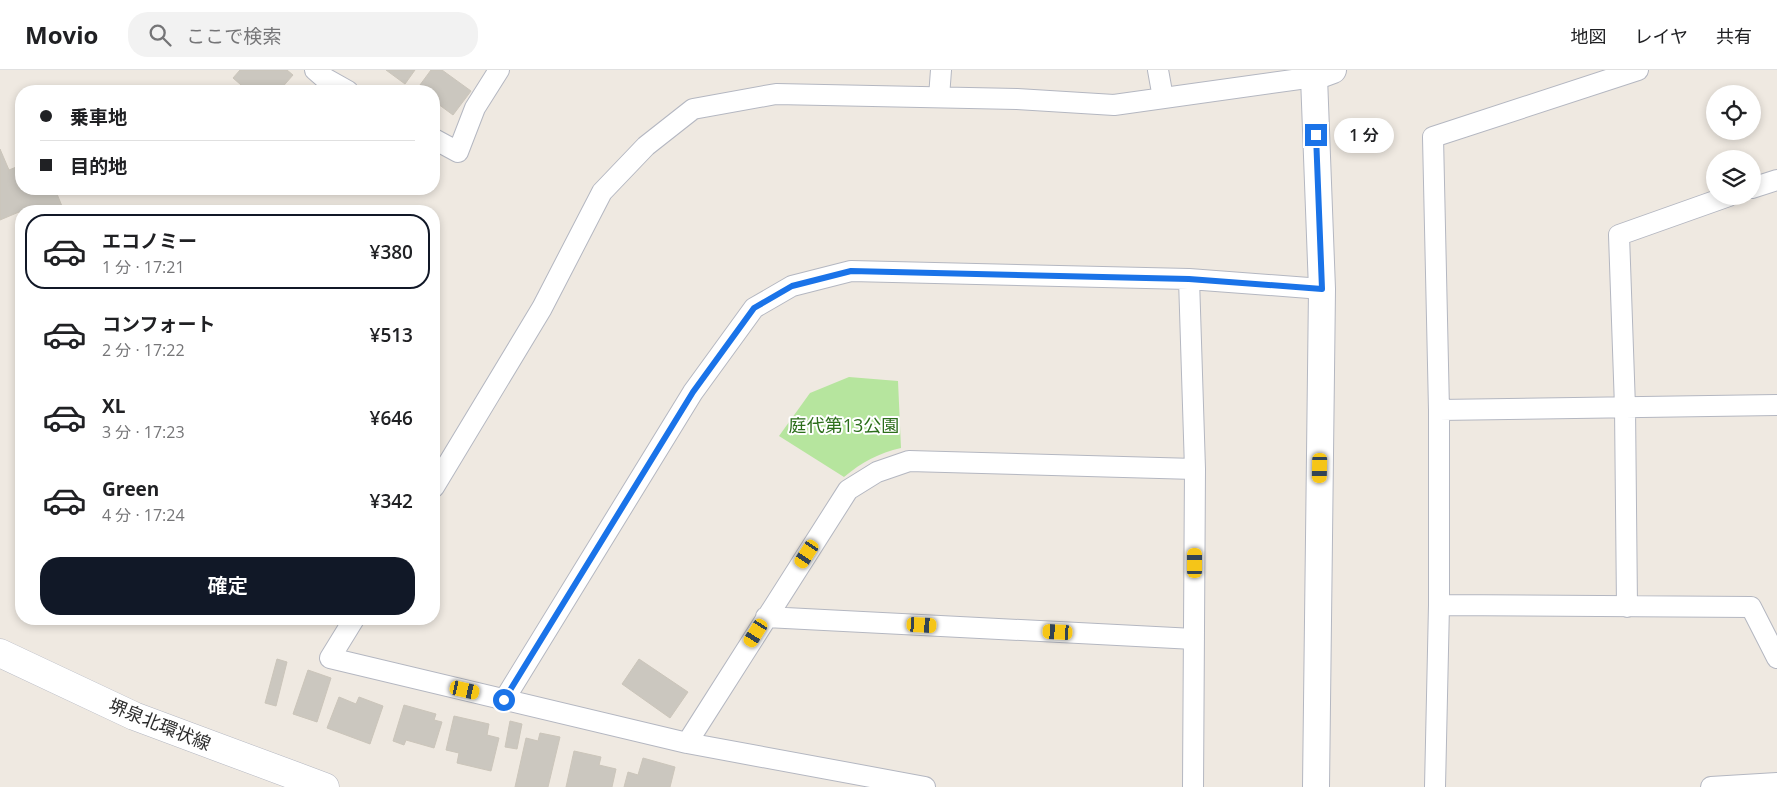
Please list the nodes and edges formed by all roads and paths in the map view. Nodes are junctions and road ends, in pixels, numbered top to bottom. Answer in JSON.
{"nodes":[{"id":1,"x":315,"y":70,"type":"edge"},
{"id":2,"x":499,"y":70,"type":"edge"},
{"id":3,"x":941,"y":70,"type":"edge"},
{"id":4,"x":1158,"y":70,"type":"edge"},
{"id":5,"x":1638,"y":70,"type":"edge"},
{"id":6,"x":1323,"y":74,"type":"edge"},
{"id":7,"x":337,"y":85,"type":"edge"},
{"id":8,"x":939,"y":97,"type":"junction"},
{"id":9,"x":1163,"y":98,"type":"junction"},
{"id":10,"x":440,"y":142,"type":"edge"},
{"id":11,"x":1777,"y":180,"type":"edge"},
{"id":12,"x":1761,"y":185,"type":"edge"},
{"id":13,"x":1706,"y":204,"type":"edge"},
{"id":14,"x":1189,"y":279,"type":"junction"},
{"id":15,"x":1322,"y":289,"type":"junction"},
{"id":16,"x":1777,"y":405,"type":"edge"},
{"id":17,"x":1625,"y":407,"type":"junction"},
{"id":18,"x":1438,"y":410,"type":"junction"},
{"id":19,"x":1195,"y":468,"type":"junction"},
{"id":20,"x":440,"y":477,"type":"edge"},
{"id":21,"x":1439,"y":605,"type":"junction"},
{"id":22,"x":1627,"y":607,"type":"junction"},
{"id":23,"x":766,"y":617,"type":"junction"},
{"id":24,"x":350,"y":625,"type":"edge"},
{"id":25,"x":1194,"y":639,"type":"junction"},
{"id":26,"x":0,"y":653,"type":"edge"},
{"id":27,"x":1777,"y":658,"type":"edge"},
{"id":28,"x":504,"y":700,"type":"junction"},
{"id":29,"x":687,"y":743,"type":"junction"},
{"id":30,"x":1777,"y":783,"type":"edge"},
{"id":31,"x":324,"y":787,"type":"edge"},
{"id":32,"x":925,"y":787,"type":"edge"},
{"id":33,"x":1193,"y":787,"type":"edge"},
{"id":34,"x":1316,"y":787,"type":"edge"},
{"id":35,"x":1435,"y":787,"type":"edge"},
{"id":36,"x":1712,"y":787,"type":"edge"}],
"edges":[{"from":1,"to":7,"type":"street"},
{"from":2,"to":10,"type":"street"},
{"from":3,"to":8,"type":"street"},
{"from":4,"to":9,"type":"street"},
{"from":5,"to":18,"type":"street"},
{"from":6,"to":9,"type":"street"},
{"from":6,"to":15,"type":"street"},
{"from":8,"to":9,"type":"street"},
{"from":8,"to":20,"type":"street"},
{"from":11,"to":12,"type":"street"},
{"from":13,"to":17,"type":"street"},
{"from":14,"to":15,"type":"street"},
{"from":14,"to":19,"type":"street"},
{"from":14,"to":28,"type":"street"},
{"from":15,"to":34,"type":"street"},
{"from":16,"to":17,"type":"street"},
{"from":17,"to":18,"type":"street"},
{"from":17,"to":22,"type":"street"},
{"from":18,"to":21,"type":"street"},
{"from":19,"to":23,"type":"street"},
{"from":19,"to":25,"type":"street"},
{"from":21,"to":22,"type":"street"},
{"from":21,"to":35,"type":"street"},
{"from":22,"to":27,"type":"street"},
{"from":23,"to":25,"type":"street"},
{"from":23,"to":29,"type":"street"},
{"from":24,"to":28,"type":"street"},
{"from":25,"to":33,"type":"street"},
{"from":26,"to":31,"type":"main road","name":"堺泉北環状線"},
{"from":28,"to":29,"type":"street"},
{"from":29,"to":32,"type":"street"},
{"from":30,"to":36,"type":"street"}]}
